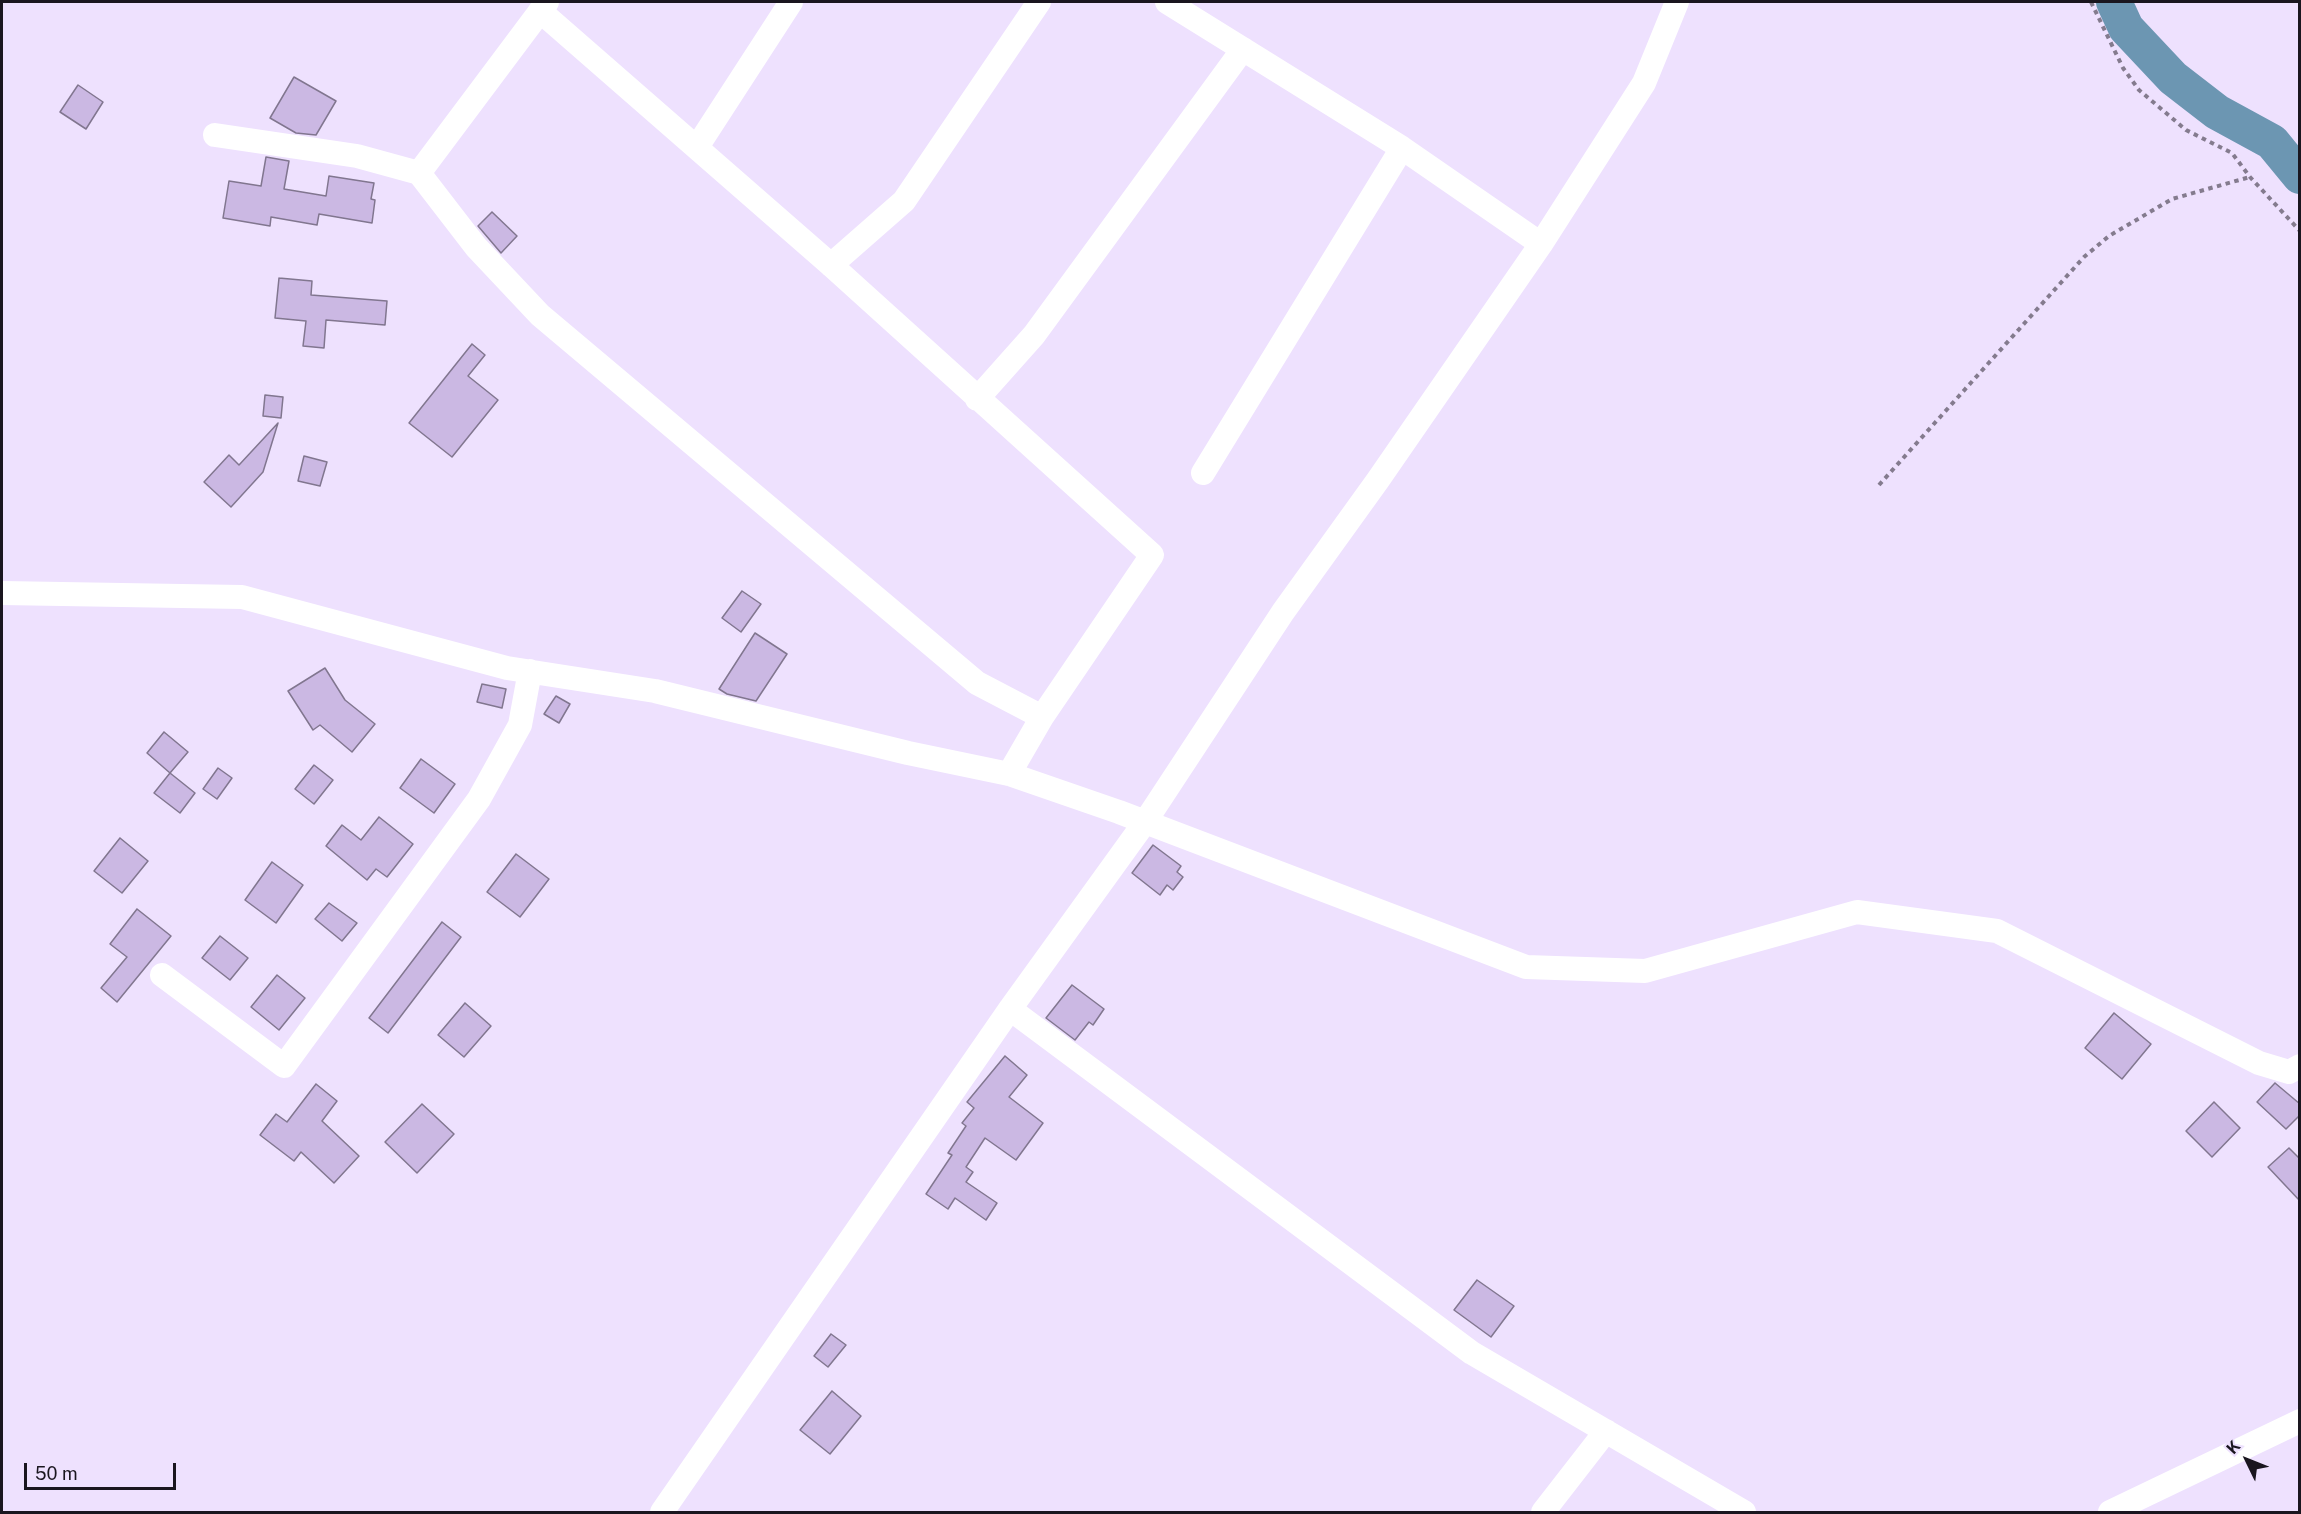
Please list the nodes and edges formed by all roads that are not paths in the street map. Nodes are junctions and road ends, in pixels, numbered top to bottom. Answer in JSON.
{"nodes":[{"id":1,"x":791,"y":2,"type":"edge"},
{"id":2,"x":1039,"y":2,"type":"edge"},
{"id":3,"x":1167,"y":2,"type":"edge"},
{"id":4,"x":1677,"y":2,"type":"edge"},
{"id":5,"x":543,"y":6,"type":"edge"},
{"id":6,"x":1243,"y":49,"type":"junction"},
{"id":7,"x":215,"y":135,"type":"dead end"},
{"id":8,"x":696,"y":147,"type":"junction"},
{"id":9,"x":1402,"y":148,"type":"junction"},
{"id":10,"x":419,"y":173,"type":"junction"},
{"id":11,"x":1533,"y":239,"type":"junction"},
{"id":12,"x":831,"y":265,"type":"junction"},
{"id":13,"x":977,"y":399,"type":"junction"},
{"id":14,"x":1203,"y":473,"type":"dead end"},
{"id":15,"x":2,"y":593,"type":"edge"},
{"id":16,"x":530,"y":671,"type":"junction"},
{"id":17,"x":1042,"y":717,"type":"junction"},
{"id":18,"x":1009,"y":774,"type":"junction"},
{"id":19,"x":1134,"y":818,"type":"junction"},
{"id":20,"x":162,"y":975,"type":"dead end"},
{"id":21,"x":1010,"y":1009,"type":"junction"},
{"id":22,"x":2300,"y":1066,"type":"edge"},
{"id":23,"x":2300,"y":1421,"type":"edge"},
{"id":24,"x":1606,"y":1431,"type":"junction"},
{"id":25,"x":662,"y":1512,"type":"edge"},
{"id":26,"x":1543,"y":1512,"type":"edge"},
{"id":27,"x":1744,"y":1512,"type":"edge"},
{"id":28,"x":2110,"y":1512,"type":"edge"}],
"edges":[{"from":1,"to":8,"type":"street"},
{"from":2,"to":12,"type":"street"},
{"from":3,"to":6,"type":"street"},
{"from":4,"to":11,"type":"street"},
{"from":5,"to":8,"type":"street"},
{"from":5,"to":10,"type":"street"},
{"from":6,"to":9,"type":"street"},
{"from":6,"to":13,"type":"street"},
{"from":7,"to":10,"type":"street"},
{"from":8,"to":12,"type":"street"},
{"from":9,"to":11,"type":"street"},
{"from":9,"to":14,"type":"street"},
{"from":10,"to":17,"type":"street"},
{"from":11,"to":19,"type":"street"},
{"from":12,"to":13,"type":"street"},
{"from":13,"to":17,"type":"street"},
{"from":15,"to":16,"type":"street"},
{"from":16,"to":18,"type":"street"},
{"from":16,"to":20,"type":"street"},
{"from":17,"to":18,"type":"street"},
{"from":18,"to":19,"type":"street"},
{"from":19,"to":21,"type":"street"},
{"from":19,"to":22,"type":"street"},
{"from":21,"to":24,"type":"street"},
{"from":21,"to":25,"type":"street"},
{"from":23,"to":28,"type":"street"},
{"from":24,"to":26,"type":"street"},
{"from":24,"to":27,"type":"street"}]}
